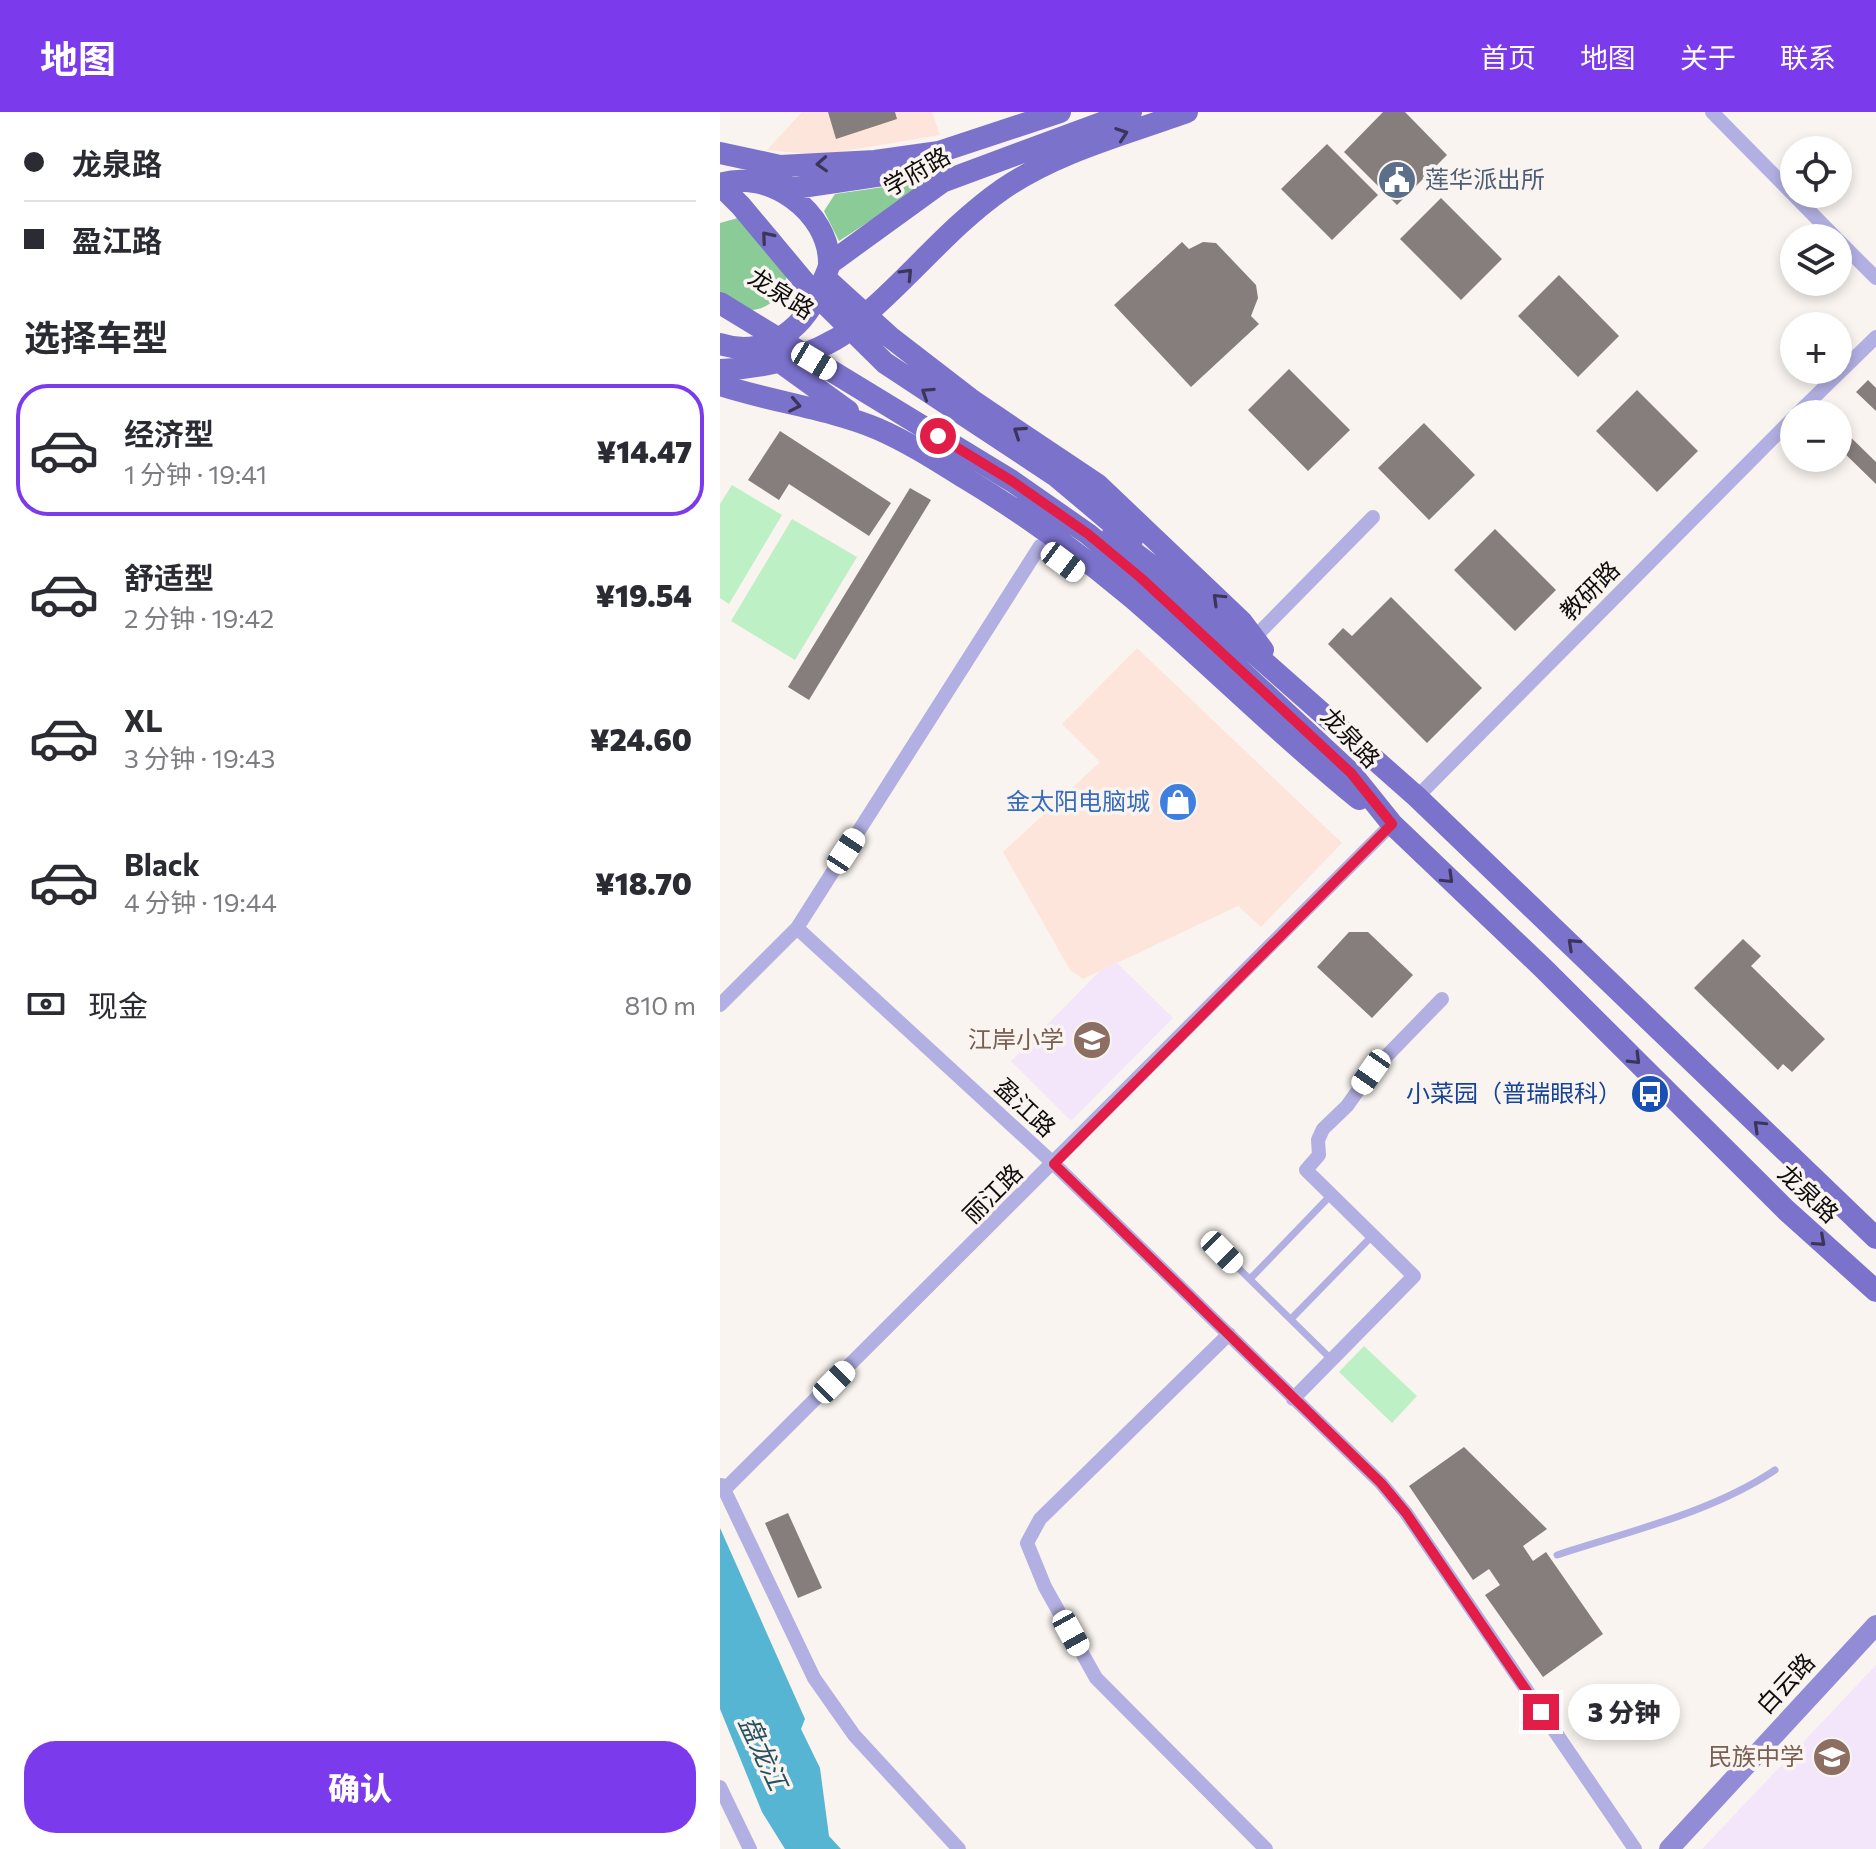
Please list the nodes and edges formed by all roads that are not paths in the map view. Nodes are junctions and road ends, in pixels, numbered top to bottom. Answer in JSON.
{"nodes":[{"id":1,"x":1060,"y":112,"type":"edge"},
{"id":2,"x":1100,"y":112,"type":"edge"},
{"id":3,"x":1131,"y":112,"type":"edge"},
{"id":4,"x":1187,"y":112,"type":"edge"},
{"id":5,"x":1712,"y":112,"type":"edge"},
{"id":6,"x":720,"y":153,"type":"edge"},
{"id":7,"x":720,"y":184,"type":"edge"},
{"id":8,"x":769,"y":185,"type":"junction"},
{"id":9,"x":1822,"y":224,"type":"edge"},
{"id":10,"x":1852,"y":254,"type":"edge"},
{"id":11,"x":827,"y":271,"type":"junction"},
{"id":12,"x":1876,"y":278,"type":"edge"},
{"id":13,"x":720,"y":287,"type":"edge"},
{"id":14,"x":720,"y":303,"type":"edge"},
{"id":15,"x":1876,"y":337,"type":"edge"},
{"id":16,"x":720,"y":344,"type":"edge"},
{"id":17,"x":758,"y":346,"type":"junction"},
{"id":18,"x":720,"y":370,"type":"edge"},
{"id":19,"x":720,"y":385,"type":"edge"},
{"id":20,"x":1811,"y":400,"type":"edge"},
{"id":21,"x":1780,"y":430,"type":"edge"},
{"id":22,"x":1373,"y":517,"type":"dead end"},
{"id":23,"x":1096,"y":525,"type":"junction"},
{"id":24,"x":1040,"y":546,"type":"junction"},
{"id":25,"x":1255,"y":637,"type":"junction"},
{"id":26,"x":1283,"y":681,"type":"junction"},
{"id":27,"x":1417,"y":797,"type":"junction"},
{"id":28,"x":1392,"y":824,"type":"junction"},
{"id":29,"x":797,"y":928,"type":"junction"},
{"id":30,"x":1442,"y":999,"type":"dead end"},
{"id":31,"x":720,"y":1005,"type":"edge"},
{"id":32,"x":1054,"y":1164,"type":"junction"},
{"id":33,"x":1331,"y":1195,"type":"junction"},
{"id":34,"x":1373,"y":1235,"type":"junction"},
{"id":35,"x":1876,"y":1238,"type":"edge"},
{"id":36,"x":1222,"y":1252,"type":"dead end"},
{"id":37,"x":1250,"y":1279,"type":"junction"},
{"id":38,"x":1876,"y":1291,"type":"edge"},
{"id":39,"x":1291,"y":1319,"type":"junction"},
{"id":40,"x":1229,"y":1334,"type":"junction"},
{"id":41,"x":1332,"y":1360,"type":"junction"},
{"id":42,"x":1293,"y":1399,"type":"junction"},
{"id":43,"x":1775,"y":1470,"type":"dead end"},
{"id":44,"x":722,"y":1486,"type":"edge"},
{"id":45,"x":1557,"y":1555,"type":"dead end"},
{"id":46,"x":1876,"y":1625,"type":"edge"},
{"id":47,"x":720,"y":1787,"type":"edge"},
{"id":48,"x":750,"y":1849,"type":"edge"},
{"id":49,"x":959,"y":1849,"type":"edge"},
{"id":50,"x":1266,"y":1849,"type":"edge"},
{"id":51,"x":1635,"y":1849,"type":"edge"},
{"id":52,"x":1669,"y":1849,"type":"edge"}],
"edges":[{"from":1,"to":6,"type":"main road","one_way":true},
{"from":2,"to":8,"type":"main road","name":"学府路"},
{"from":3,"to":11,"type":"main road","name":"学府路"},
{"from":18,"to":4,"type":"main road","one_way":true},
{"from":5,"to":9,"type":"street"},
{"from":7,"to":8,"type":"main road","name":"学府路"},
{"from":23,"to":7,"type":"main road","one_way":true},
{"from":8,"to":11,"type":"main road"},
{"from":10,"to":12,"type":"street"},
{"from":11,"to":17,"type":"main road"},
{"from":25,"to":11,"type":"main road","one_way":true},
{"from":13,"to":23,"type":"main road","name":"龙泉路"},
{"from":14,"to":23,"type":"main road","name":"龙泉路"},
{"from":15,"to":20,"type":"street","name":"教研路"},
{"from":16,"to":17,"type":"main road"},
{"from":17,"to":24,"type":"main road"},
{"from":19,"to":28,"type":"main road","one_way":true},
{"from":21,"to":27,"type":"street","name":"教研路"},
{"from":22,"to":25,"type":"street"},
{"from":23,"to":26,"type":"main road","name":"龙泉路"},
{"from":23,"to":28,"type":"main road","name":"龙泉路"},
{"from":24,"to":28,"type":"main road"},
{"from":24,"to":29,"type":"street"},
{"from":25,"to":26,"type":"main road"},
{"from":26,"to":27,"type":"main road","name":"龙泉路"},
{"from":35,"to":27,"type":"main road","name":"龙泉路","one_way":true},
{"from":28,"to":32,"type":"street","name":"丽江路"},
{"from":28,"to":38,"type":"main road","name":"龙泉路","one_way":true},
{"from":29,"to":31,"type":"street"},
{"from":29,"to":32,"type":"street","name":"盈江路"},
{"from":30,"to":33,"type":"street"},
{"from":32,"to":40,"type":"street","name":"盈江路"},
{"from":32,"to":44,"type":"street","name":"丽江路"},
{"from":33,"to":34,"type":"street"},
{"from":33,"to":37,"type":"lane"},
{"from":34,"to":39,"type":"lane"},
{"from":34,"to":41,"type":"street"},
{"from":36,"to":37,"type":"lane"},
{"from":37,"to":39,"type":"lane"},
{"from":39,"to":41,"type":"lane"},
{"from":40,"to":42,"type":"street","name":"盈江路"},
{"from":40,"to":50,"type":"street"},
{"from":41,"to":42,"type":"street"},
{"from":42,"to":51,"type":"street","name":"盈江路"},
{"from":43,"to":45,"type":"lane"},
{"from":44,"to":49,"type":"street"},
{"from":46,"to":52,"type":"main road","name":"白云路"},
{"from":47,"to":48,"type":"street"}]}
